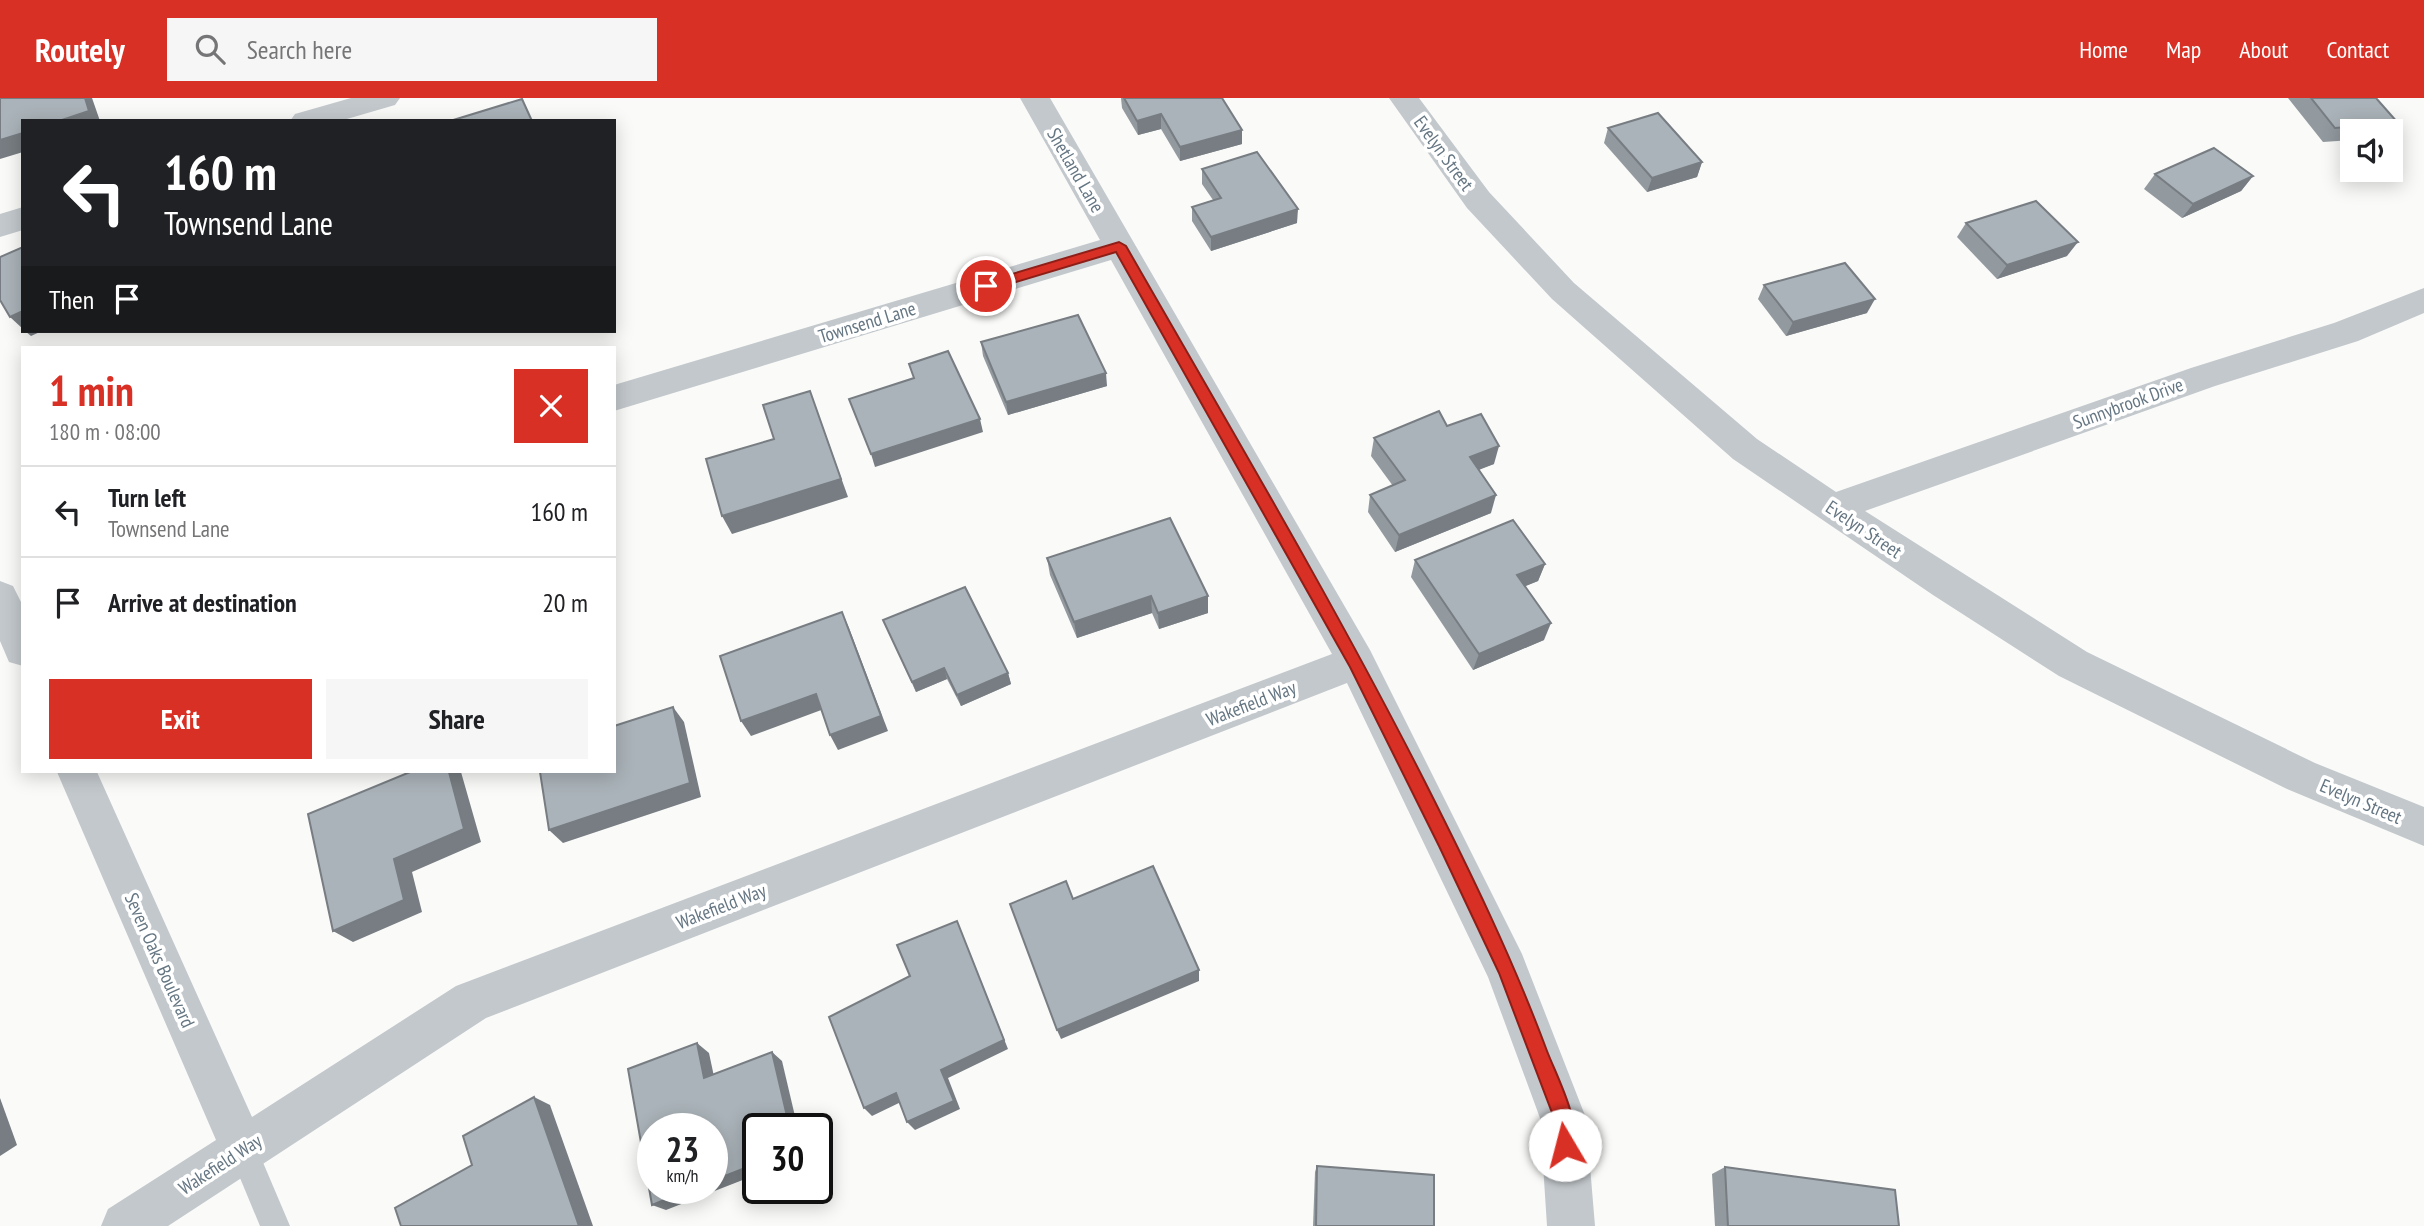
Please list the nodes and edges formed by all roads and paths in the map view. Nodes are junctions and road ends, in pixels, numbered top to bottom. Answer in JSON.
{"nodes":[{"id":1,"x":385,"y":98,"type":"edge"},
{"id":2,"x":1035,"y":98,"type":"edge"},
{"id":3,"x":1404,"y":98,"type":"edge"},
{"id":4,"x":312,"y":119,"type":"edge"},
{"id":5,"x":21,"y":219,"type":"edge"},
{"id":6,"x":0,"y":226,"type":"edge"},
{"id":7,"x":1119,"y":246,"type":"junction"},
{"id":8,"x":2424,"y":300,"type":"edge"},
{"id":9,"x":616,"y":397,"type":"edge"},
{"id":10,"x":1832,"y":508,"type":"junction"},
{"id":11,"x":0,"y":597,"type":"edge"},
{"id":12,"x":15,"y":640,"type":"edge"},
{"id":13,"x":1356,"y":662,"type":"junction"},
{"id":14,"x":77,"y":773,"type":"edge"},
{"id":15,"x":2424,"y":827,"type":"edge"},
{"id":16,"x":243,"y":1149,"type":"junction"},
{"id":17,"x":125,"y":1226,"type":"edge"},
{"id":18,"x":275,"y":1226,"type":"edge"},
{"id":19,"x":1571,"y":1226,"type":"edge"}],
"edges":[{"from":1,"to":4,"type":"street"},
{"from":2,"to":7,"type":"street","name":"Shetland Lane"},
{"from":3,"to":10,"type":"street","name":"Evelyn Street"},
{"from":5,"to":6,"type":"street"},
{"from":7,"to":9,"type":"street","name":"Townsend Lane"},
{"from":7,"to":13,"type":"street","name":"Shetland Lane"},
{"from":8,"to":10,"type":"street","name":"Sunnybrook Drive"},
{"from":10,"to":15,"type":"street","name":"Evelyn Street"},
{"from":11,"to":12,"type":"street"},
{"from":13,"to":16,"type":"street","name":"Wakefield Way"},
{"from":13,"to":19,"type":"street","name":"Shetland Lane"},
{"from":14,"to":16,"type":"street","name":"Seven Oaks Boulevard"},
{"from":16,"to":17,"type":"street","name":"Wakefield Way"},
{"from":16,"to":18,"type":"lane"}]}
